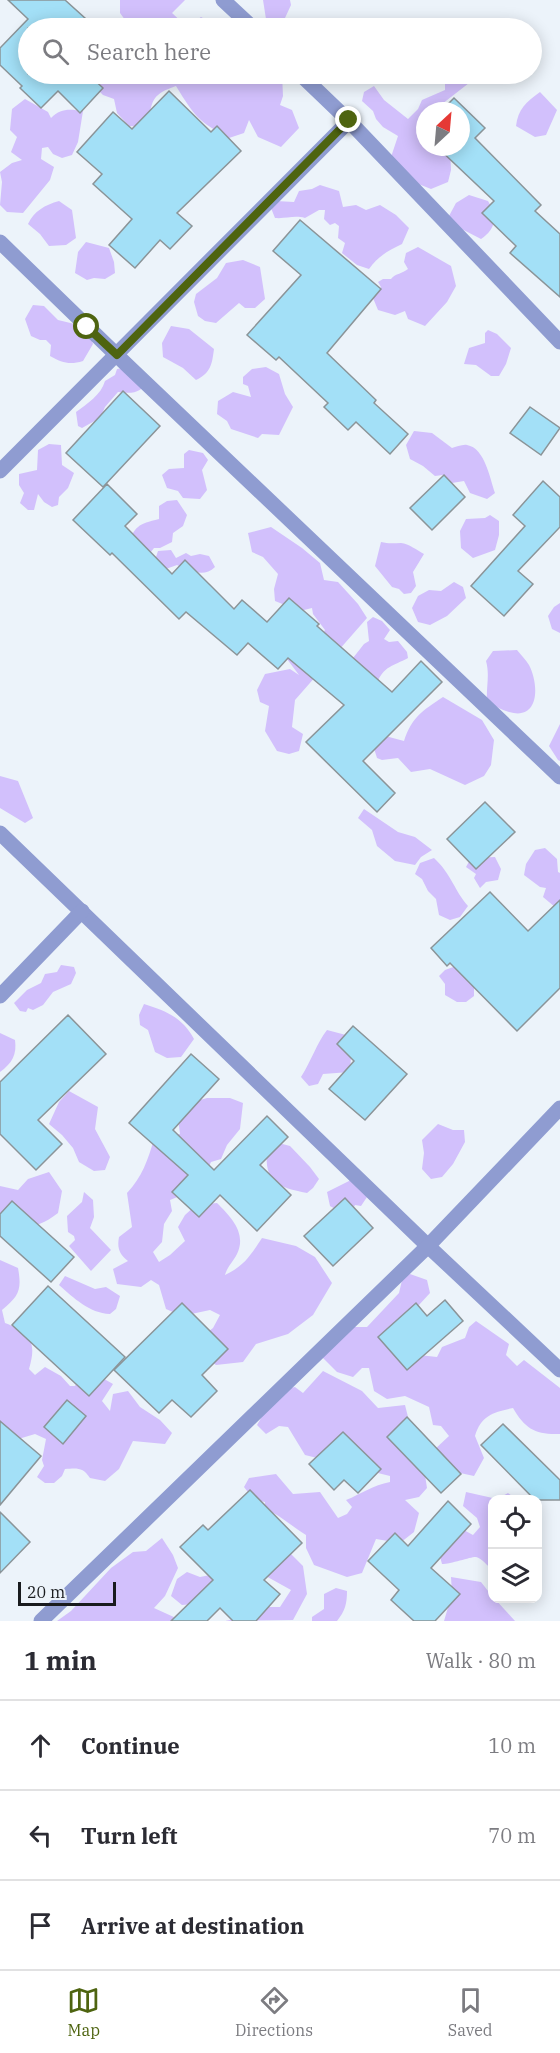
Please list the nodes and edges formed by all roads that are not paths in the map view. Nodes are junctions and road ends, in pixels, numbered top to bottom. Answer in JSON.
{"nodes":[{"id":1,"x":224,"y":0,"type":"edge"},
{"id":2,"x":243,"y":18,"type":"edge"},
{"id":3,"x":311,"y":84,"type":"edge"},
{"id":4,"x":349,"y":120,"type":"junction"},
{"id":5,"x":0,"y":242,"type":"edge"},
{"id":6,"x":560,"y":342,"type":"edge"},
{"id":7,"x":117,"y":355,"type":"junction"},
{"id":8,"x":0,"y":471,"type":"edge"},
{"id":9,"x":560,"y":777,"type":"edge"},
{"id":10,"x":0,"y":833,"type":"edge"},
{"id":11,"x":82,"y":911,"type":"junction"},
{"id":12,"x":0,"y":996,"type":"edge"},
{"id":13,"x":560,"y":1108,"type":"edge"},
{"id":14,"x":428,"y":1246,"type":"junction"},
{"id":15,"x":560,"y":1370,"type":"edge"},
{"id":16,"x":41,"y":1621,"type":"edge"}],
"edges":[{"from":1,"to":2,"type":"street"},
{"from":3,"to":4,"type":"street"},
{"from":4,"to":6,"type":"street"},
{"from":4,"to":7,"type":"street"},
{"from":5,"to":7,"type":"street"},
{"from":7,"to":8,"type":"street"},
{"from":7,"to":9,"type":"street"},
{"from":10,"to":11,"type":"street"},
{"from":11,"to":12,"type":"street"},
{"from":11,"to":14,"type":"street"},
{"from":13,"to":14,"type":"street"},
{"from":14,"to":15,"type":"street"},
{"from":14,"to":16,"type":"street"}]}
